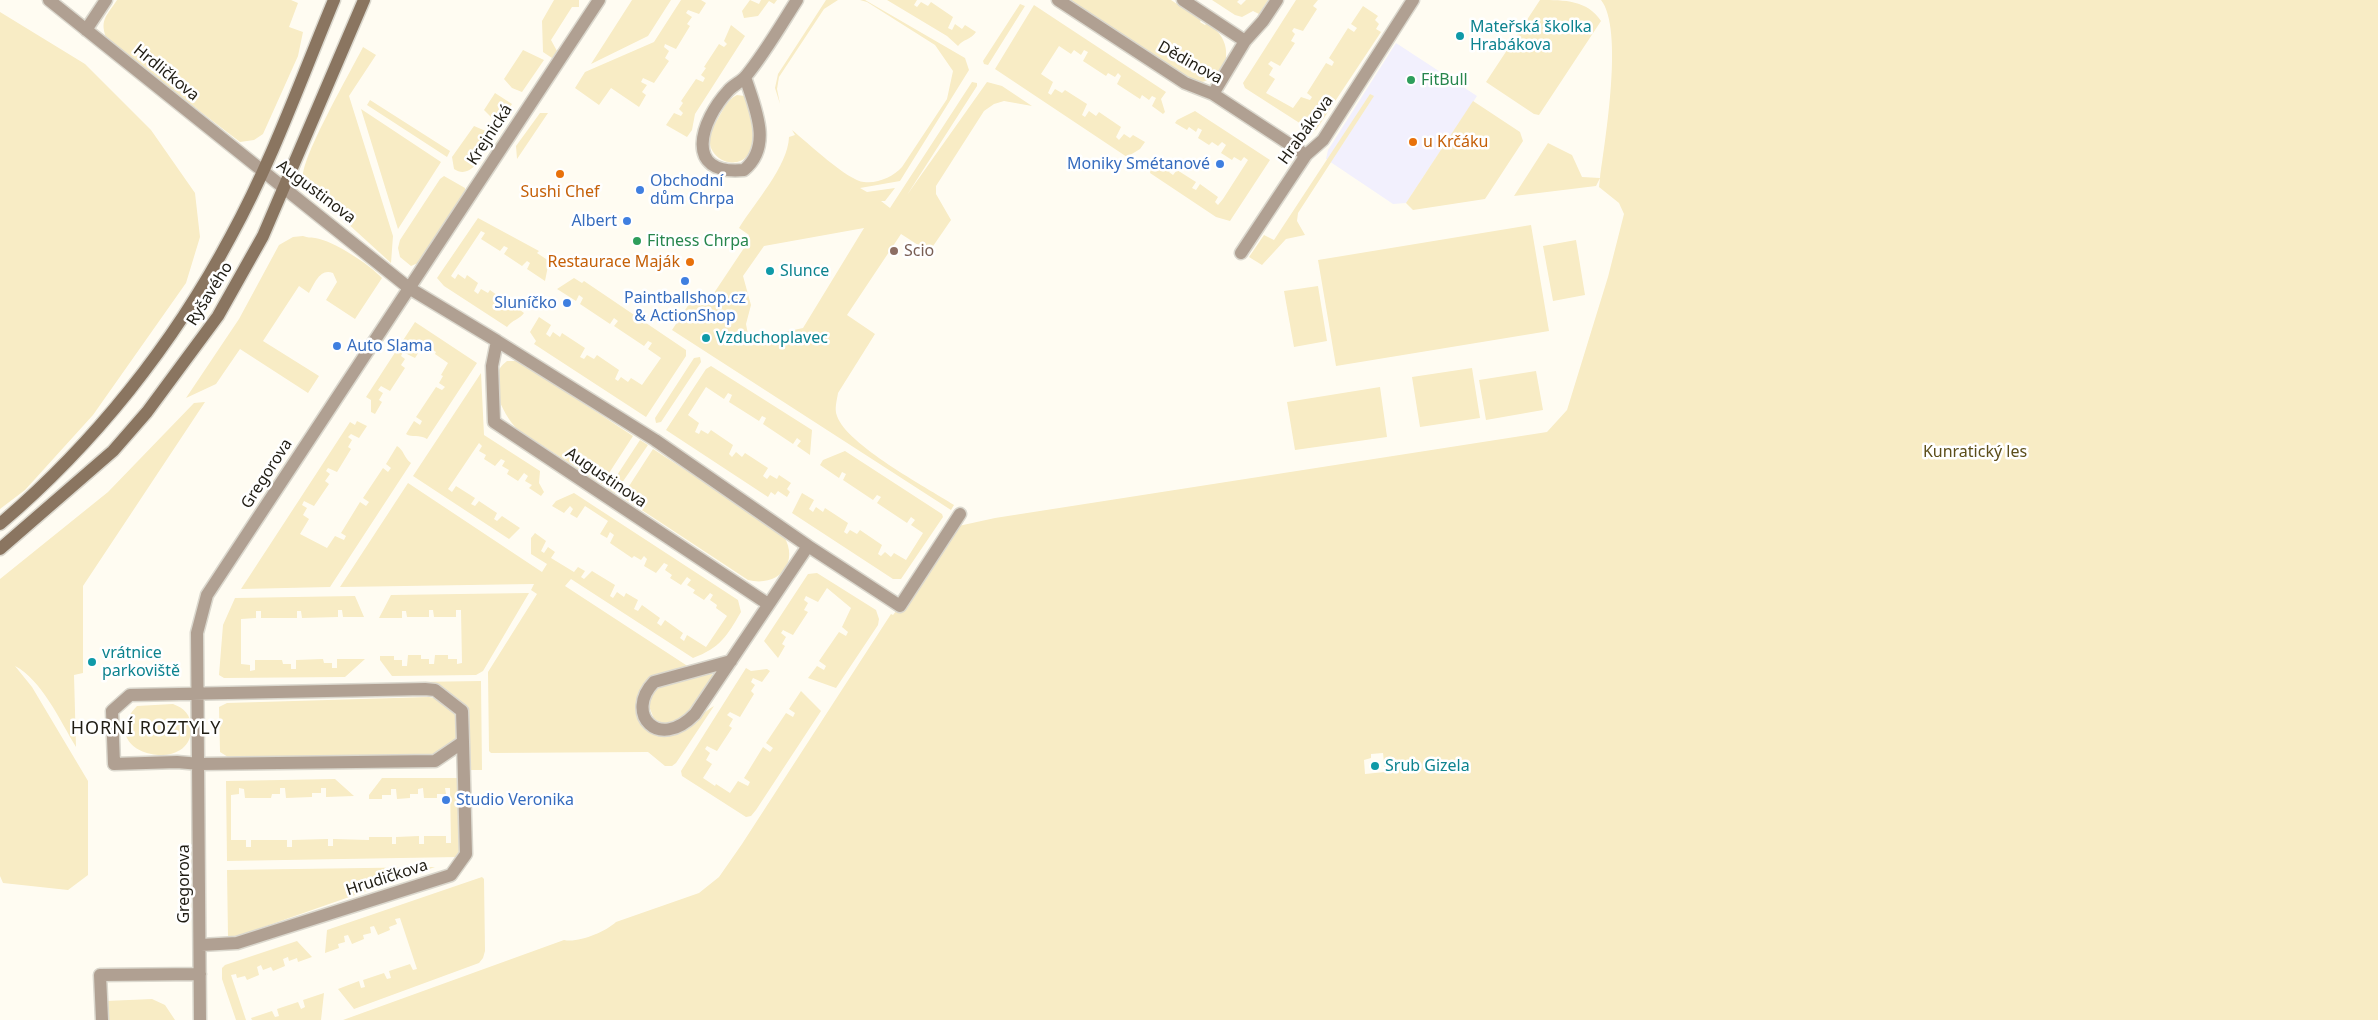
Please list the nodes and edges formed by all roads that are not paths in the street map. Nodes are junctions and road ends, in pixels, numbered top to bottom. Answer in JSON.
{"nodes":[{"id":1,"x":49,"y":0,"type":"edge"},
{"id":2,"x":106,"y":0,"type":"edge"},
{"id":3,"x":334,"y":0,"type":"edge"},
{"id":4,"x":364,"y":0,"type":"edge"},
{"id":5,"x":599,"y":0,"type":"edge"},
{"id":6,"x":797,"y":0,"type":"edge"},
{"id":7,"x":1058,"y":0,"type":"edge"},
{"id":8,"x":1183,"y":0,"type":"edge"},
{"id":9,"x":1277,"y":0,"type":"edge"},
{"id":10,"x":1413,"y":0,"type":"edge"},
{"id":11,"x":86,"y":30,"type":"junction"},
{"id":12,"x":1245,"y":41,"type":"junction"},
{"id":13,"x":745,"y":77,"type":"junction"},
{"id":14,"x":1213,"y":94,"type":"junction"},
{"id":15,"x":1306,"y":155,"type":"junction"},
{"id":16,"x":262,"y":171,"type":"junction"},
{"id":17,"x":285,"y":189,"type":"junction"},
{"id":18,"x":1241,"y":253,"type":"dead end"},
{"id":19,"x":409,"y":288,"type":"junction"},
{"id":20,"x":497,"y":341,"type":"junction"},
{"id":21,"x":960,"y":514,"type":"dead end"},
{"id":22,"x":0,"y":524,"type":"edge"},
{"id":23,"x":808,"y":546,"type":"junction"},
{"id":24,"x":0,"y":549,"type":"edge"},
{"id":25,"x":768,"y":604,"type":"junction"},
{"id":26,"x":730,"y":661,"type":"junction"},
{"id":27,"x":198,"y":694,"type":"junction"},
{"id":28,"x":463,"y":742,"type":"junction"},
{"id":29,"x":200,"y":764,"type":"junction"},
{"id":30,"x":201,"y":945,"type":"junction"},
{"id":31,"x":200,"y":974,"type":"junction"},
{"id":32,"x":102,"y":1020,"type":"edge"},
{"id":33,"x":200,"y":1020,"type":"edge"}],
"edges":[{"from":1,"to":11,"type":"street","name":"Hrdličkova"},
{"from":2,"to":11,"type":"street"},
{"from":3,"to":16,"type":"main road","name":"Ryšavého"},
{"from":4,"to":17,"type":"main road","name":"Ryšavého"},
{"from":5,"to":19,"type":"street","name":"Krejnická"},
{"from":6,"to":13,"type":"street"},
{"from":7,"to":14,"type":"street","name":"Dědinova"},
{"from":8,"to":12,"type":"street"},
{"from":9,"to":12,"type":"street"},
{"from":10,"to":15,"type":"street","name":"Hrabákova"},
{"from":11,"to":16,"type":"street","name":"Hrdličkova"},
{"from":12,"to":14,"type":"street"},
{"from":13,"to":13,"type":"street"},
{"from":14,"to":15,"type":"street","name":"Dědinova"},
{"from":15,"to":18,"type":"street","name":"Hrabákova"},
{"from":16,"to":17,"type":"street","name":"Augustinova"},
{"from":16,"to":22,"type":"main road","name":"Ryšavého"},
{"from":17,"to":19,"type":"street","name":"Augustinova"},
{"from":17,"to":24,"type":"main road","name":"Ryšavého"},
{"from":19,"to":20,"type":"street","name":"Augustinova"},
{"from":19,"to":27,"type":"street","name":"Gregorova"},
{"from":20,"to":23,"type":"street","name":"Augustinova"},
{"from":20,"to":25,"type":"street","name":"Augustinova"},
{"from":21,"to":23,"type":"street","name":"Augustinova"},
{"from":23,"to":25,"type":"street"},
{"from":25,"to":26,"type":"street"},
{"from":26,"to":26,"type":"street"},
{"from":27,"to":28,"type":"street","name":"Hrudičkova"},
{"from":27,"to":29,"type":"street","name":"Gregorova"},
{"from":27,"to":29,"type":"street"},
{"from":28,"to":29,"type":"street"},
{"from":28,"to":30,"type":"street","name":"Hrudičkova"},
{"from":29,"to":30,"type":"street","name":"Gregorova"},
{"from":30,"to":31,"type":"street","name":"Gregorova"},
{"from":31,"to":32,"type":"street"},
{"from":31,"to":33,"type":"street","name":"Gregorova"}]}
